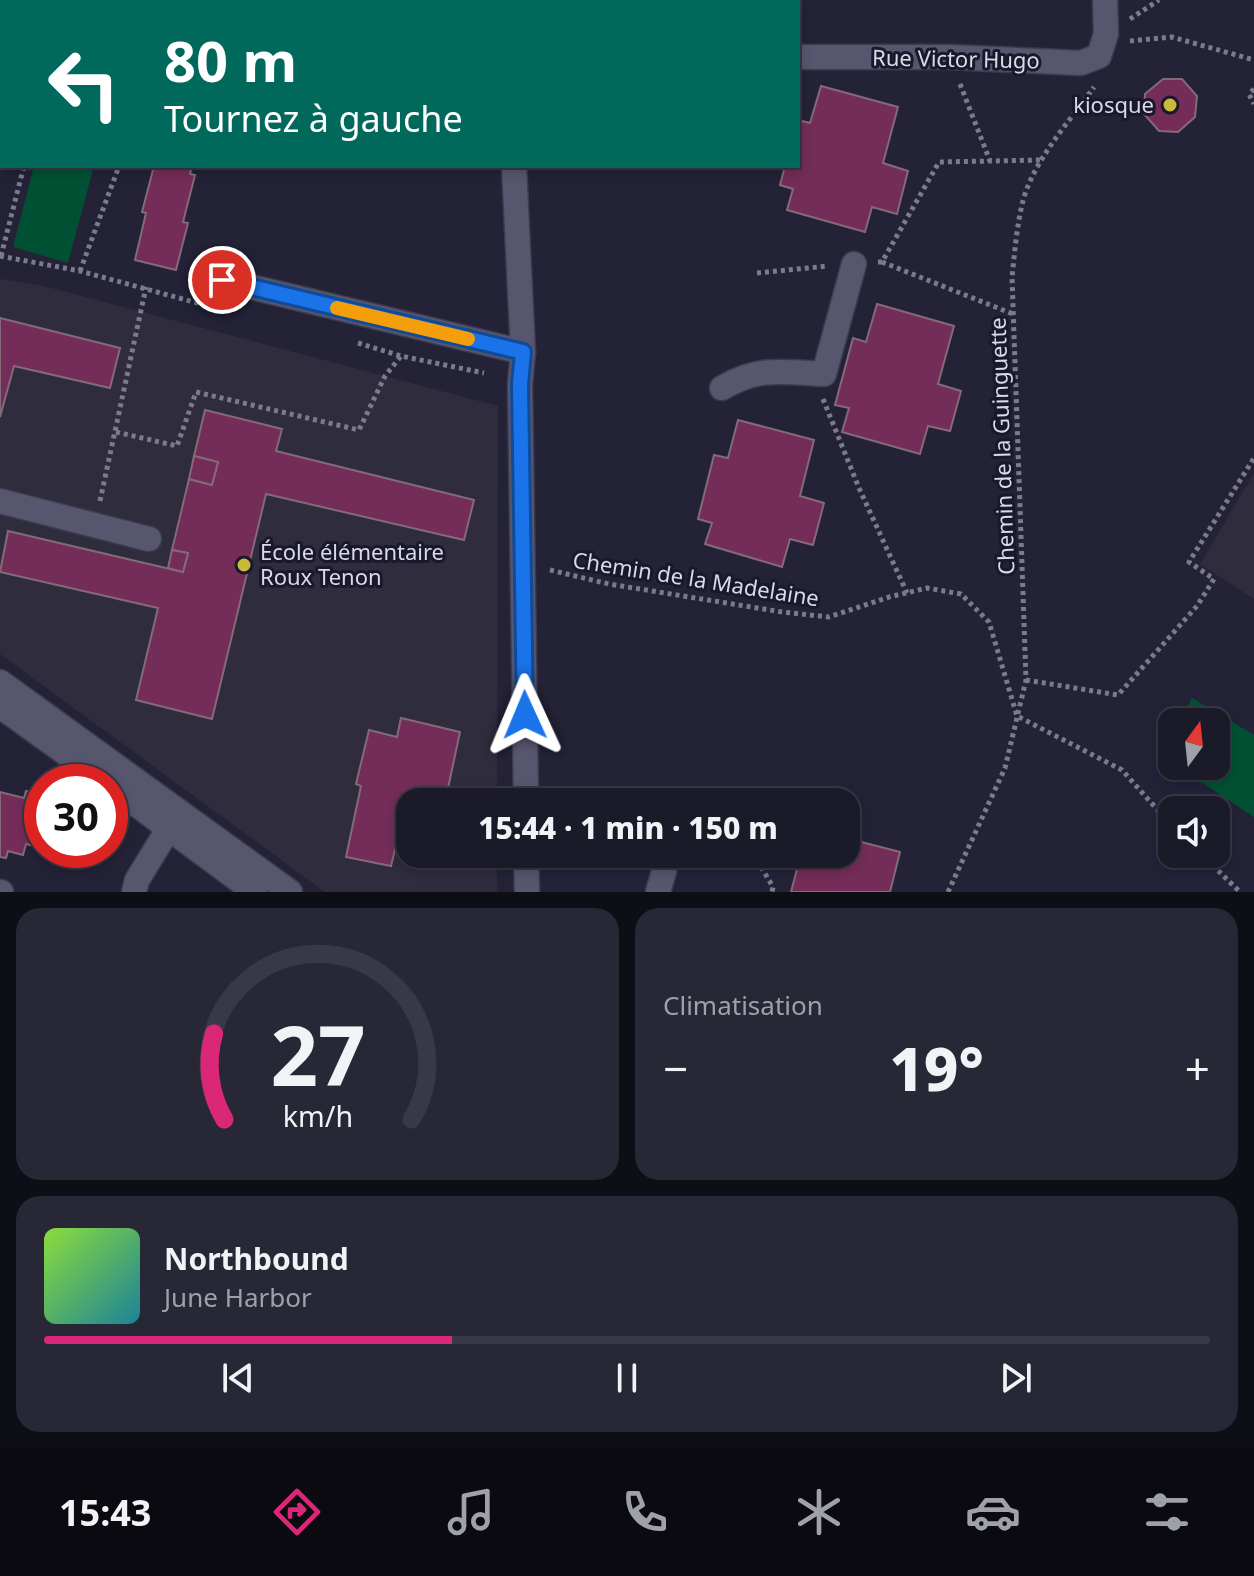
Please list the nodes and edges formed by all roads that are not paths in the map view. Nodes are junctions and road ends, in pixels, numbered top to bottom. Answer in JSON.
{"nodes":[{"id":1,"x":1105,"y":0,"type":"edge"},
{"id":2,"x":800,"y":57,"type":"edge"},
{"id":3,"x":514,"y":168,"type":"edge"},
{"id":4,"x":854,"y":264,"type":"road end"},
{"id":5,"x":222,"y":280,"type":"dead end"},
{"id":6,"x":523,"y":352,"type":"junction"},
{"id":7,"x":722,"y":388,"type":"dead end"},
{"id":8,"x":0,"y":501,"type":"edge"},
{"id":9,"x":149,"y":539,"type":"dead end"},
{"id":10,"x":0,"y":682,"type":"edge"},
{"id":11,"x":0,"y":706,"type":"edge"},
{"id":12,"x":80,"y":764,"type":"edge"},
{"id":13,"x":526,"y":788,"type":"edge"},
{"id":14,"x":128,"y":798,"type":"edge"},
{"id":15,"x":169,"y":828,"type":"junction"},
{"id":16,"x":526,"y":868,"type":"edge"},
{"id":17,"x":134,"y":892,"type":"edge"},
{"id":18,"x":255,"y":892,"type":"edge"},
{"id":19,"x":290,"y":892,"type":"edge"},
{"id":20,"x":527,"y":892,"type":"edge"}],
"edges":[{"from":1,"to":2,"type":"street","name":"Rue Victor Hugo"},
{"from":3,"to":6,"type":"street"},
{"from":4,"to":7,"type":"street"},
{"from":5,"to":6,"type":"street"},
{"from":6,"to":13,"type":"street"},
{"from":8,"to":9,"type":"street"},
{"from":10,"to":19,"type":"street"},
{"from":11,"to":12,"type":"street"},
{"from":14,"to":15,"type":"street"},
{"from":15,"to":17,"type":"street"},
{"from":15,"to":18,"type":"street"},
{"from":16,"to":20,"type":"street"}]}
